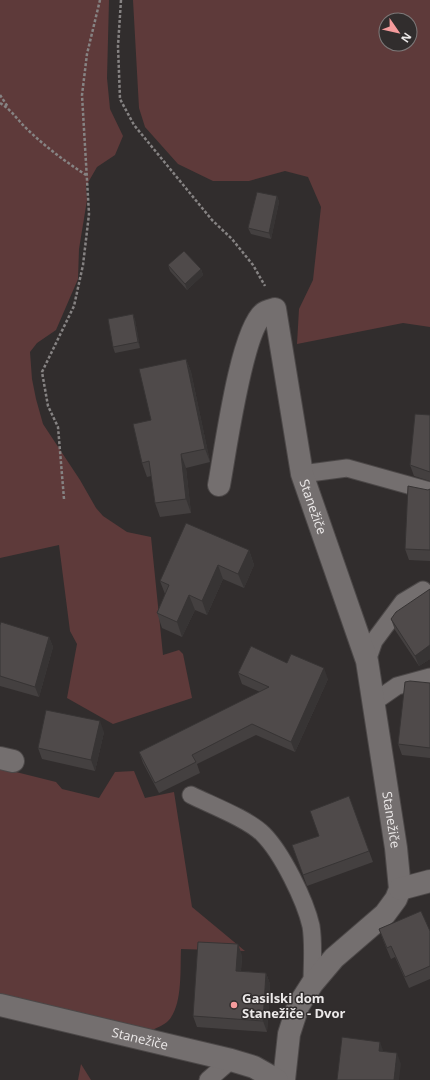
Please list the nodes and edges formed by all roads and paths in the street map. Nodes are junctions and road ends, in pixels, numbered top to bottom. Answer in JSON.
{"nodes":[{"id":1,"x":100,"y":0,"type":"edge"},
{"id":2,"x":121,"y":0,"type":"edge"},
{"id":3,"x":0,"y":95,"type":"edge"},
{"id":4,"x":0,"y":103,"type":"edge"},
{"id":5,"x":8,"y":107,"type":"junction"},
{"id":6,"x":86,"y":176,"type":"junction"},
{"id":7,"x":275,"y":308,"type":"junction"},
{"id":8,"x":302,"y":474,"type":"junction"},
{"id":9,"x":219,"y":485,"type":"dead end"},
{"id":10,"x":430,"y":491,"type":"edge"},
{"id":11,"x":64,"y":499,"type":"dead end"},
{"id":12,"x":423,"y":590,"type":"dead end"},
{"id":13,"x":367,"y":661,"type":"junction"},
{"id":14,"x":430,"y":677,"type":"edge"},
{"id":15,"x":374,"y":702,"type":"junction"},
{"id":16,"x":191,"y":795,"type":"dead end"},
{"id":17,"x":430,"y":881,"type":"edge"},
{"id":18,"x":400,"y":889,"type":"junction"},
{"id":19,"x":312,"y":984,"type":"junction"},
{"id":20,"x":0,"y":1005,"type":"edge"},
{"id":21,"x":231,"y":1060,"type":"junction"},
{"id":22,"x":208,"y":1080,"type":"edge"},
{"id":23,"x":277,"y":1080,"type":"edge"},
{"id":24,"x":284,"y":1080,"type":"edge"}],
"edges":[{"from":1,"to":6,"type":"path"},
{"from":2,"to":7,"type":"path"},
{"from":3,"to":5,"type":"path"},
{"from":4,"to":5,"type":"path"},
{"from":5,"to":6,"type":"path"},
{"from":6,"to":11,"type":"path"},
{"from":7,"to":8,"type":"street","name":"Stanežiče"},
{"from":7,"to":9,"type":"street"},
{"from":8,"to":10,"type":"lane"},
{"from":8,"to":13,"type":"street","name":"Stanežiče"},
{"from":12,"to":13,"type":"lane"},
{"from":13,"to":15,"type":"street","name":"Stanežiče"},
{"from":14,"to":15,"type":"lane"},
{"from":15,"to":18,"type":"street","name":"Stanežiče"},
{"from":16,"to":19,"type":"lane"},
{"from":17,"to":18,"type":"street"},
{"from":18,"to":19,"type":"street"},
{"from":19,"to":24,"type":"street"},
{"from":20,"to":21,"type":"street","name":"Stanežiče"},
{"from":21,"to":22,"type":"lane"},
{"from":21,"to":23,"type":"street","name":"Stanežiče"}]}
